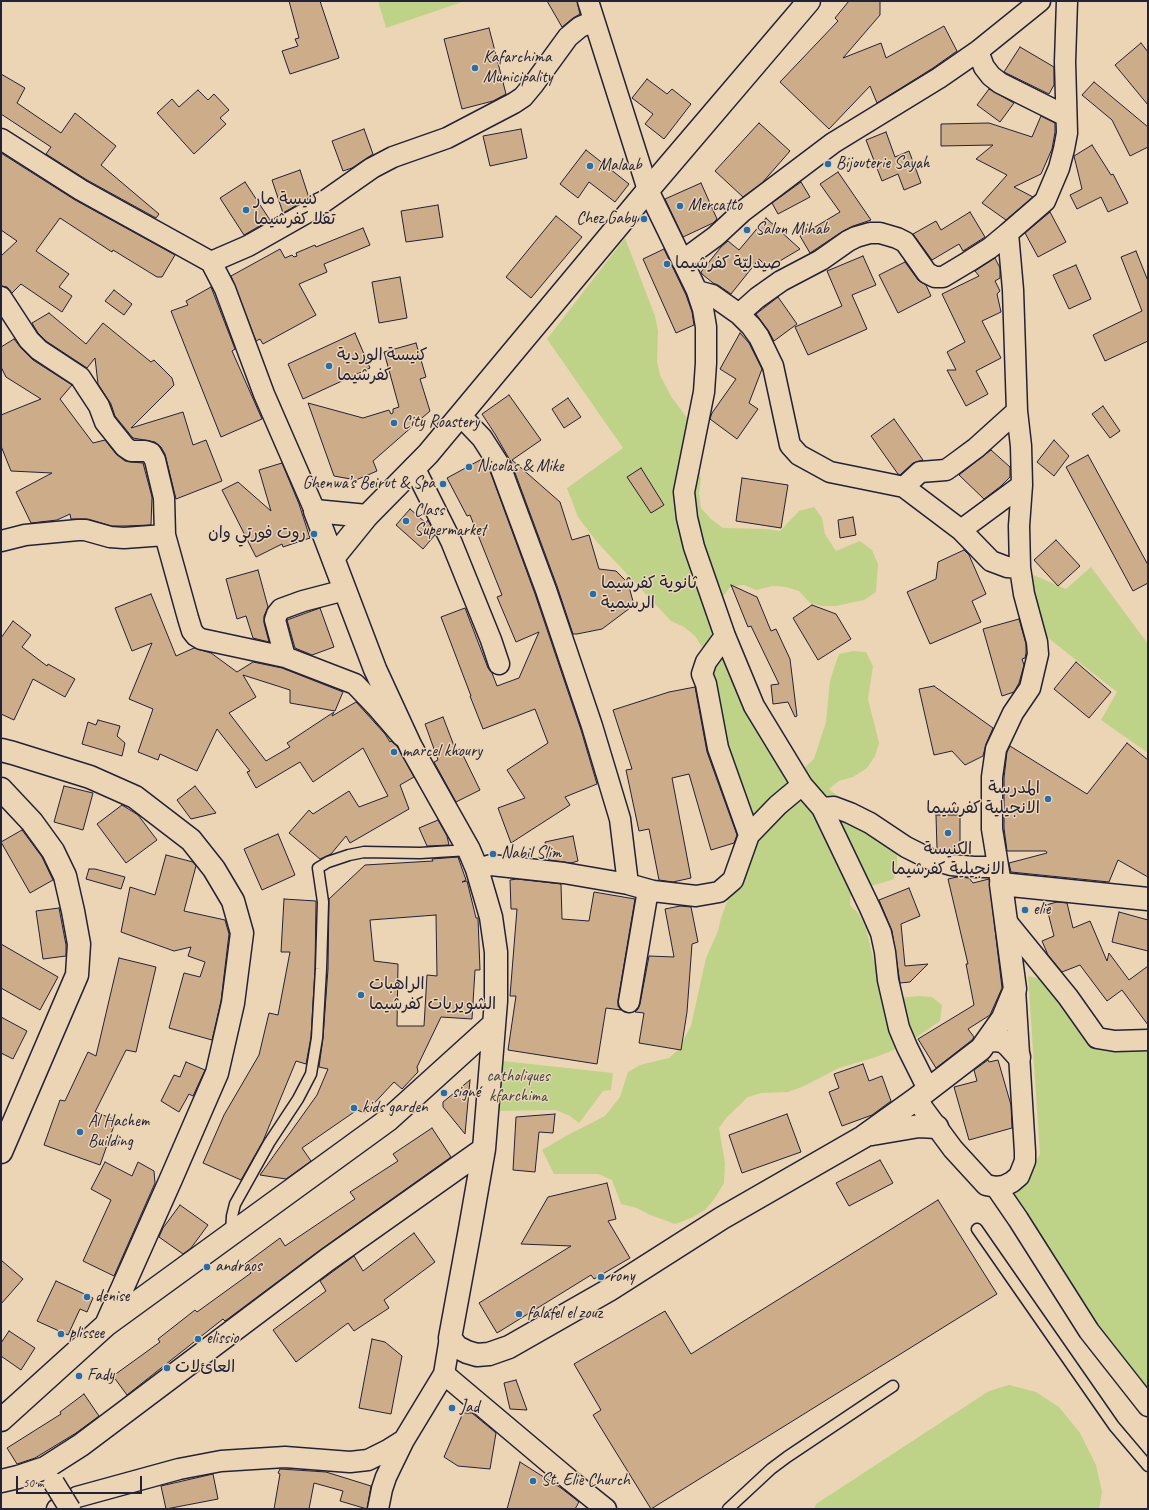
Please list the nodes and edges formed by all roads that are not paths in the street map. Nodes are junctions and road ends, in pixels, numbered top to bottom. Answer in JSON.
{"nodes":[{"id":1,"x":588,"y":1,"type":"edge"},
{"id":2,"x":809,"y":1,"type":"edge"},
{"id":3,"x":1040,"y":1,"type":"edge"},
{"id":4,"x":1067,"y":1,"type":"edge"},
{"id":5,"x":594,"y":20,"type":"junction"},
{"id":6,"x":978,"y":51,"type":"junction"},
{"id":7,"x":1066,"y":116,"type":"junction"},
{"id":8,"x":1,"y":139,"type":"edge"},
{"id":9,"x":648,"y":190,"type":"junction"},
{"id":10,"x":1008,"y":233,"type":"junction"},
{"id":11,"x":682,"y":261,"type":"junction"},
{"id":12,"x":211,"y":262,"type":"junction"},
{"id":13,"x":697,"y":291,"type":"junction"},
{"id":14,"x":1,"y":296,"type":"edge"},
{"id":15,"x":739,"y":314,"type":"junction"},
{"id":16,"x":1017,"y":411,"type":"junction"},
{"id":17,"x":460,"y":415,"type":"junction"},
{"id":18,"x":414,"y":467,"type":"junction"},
{"id":19,"x":1022,"y":485,"type":"junction"},
{"id":20,"x":904,"y":488,"type":"junction"},
{"id":21,"x":315,"y":511,"type":"junction"},
{"id":22,"x":367,"y":516,"type":"junction"},
{"id":23,"x":961,"y":530,"type":"junction"},
{"id":24,"x":165,"y":535,"type":"junction"},
{"id":25,"x":1,"y":541,"type":"edge"},
{"id":26,"x":333,"y":558,"type":"junction"},
{"id":27,"x":1020,"y":568,"type":"junction"},
{"id":28,"x":345,"y":590,"type":"junction"},
{"id":29,"x":725,"y":636,"type":"junction"},
{"id":30,"x":285,"y":657,"type":"junction"},
{"id":31,"x":499,"y":664,"type":"dead end"},
{"id":32,"x":411,"y":747,"type":"junction"},
{"id":33,"x":1,"y":750,"type":"edge"},
{"id":34,"x":802,"y":785,"type":"junction"},
{"id":35,"x":1,"y":789,"type":"edge"},
{"id":36,"x":822,"y":808,"type":"junction"},
{"id":37,"x":749,"y":835,"type":"junction"},
{"id":38,"x":473,"y":859,"type":"junction"},
{"id":39,"x":1000,"y":876,"type":"junction"},
{"id":40,"x":628,"y":884,"type":"junction"},
{"id":41,"x":648,"y":890,"type":"junction"},
{"id":42,"x":1148,"y":899,"type":"edge"},
{"id":43,"x":1006,"y":920,"type":"junction"},
{"id":44,"x":1015,"y":989,"type":"junction"},
{"id":45,"x":629,"y":1002,"type":"dead end"},
{"id":46,"x":494,"y":1024,"type":"junction"},
{"id":47,"x":1148,"y":1040,"type":"edge"},
{"id":48,"x":987,"y":1041,"type":"junction"},
{"id":49,"x":1019,"y":1057,"type":"junction"},
{"id":50,"x":922,"y":1094,"type":"junction"},
{"id":51,"x":937,"y":1127,"type":"junction"},
{"id":52,"x":863,"y":1137,"type":"junction"},
{"id":53,"x":484,"y":1149,"type":"junction"},
{"id":54,"x":1,"y":1152,"type":"edge"},
{"id":55,"x":996,"y":1187,"type":"junction"},
{"id":56,"x":977,"y":1229,"type":"dead end"},
{"id":57,"x":231,"y":1233,"type":"junction"},
{"id":58,"x":106,"y":1325,"type":"junction"},
{"id":59,"x":450,"y":1338,"type":"junction"},
{"id":60,"x":444,"y":1374,"type":"junction"},
{"id":61,"x":893,"y":1386,"type":"dead end"},
{"id":62,"x":1148,"y":1406,"type":"edge"},
{"id":63,"x":1,"y":1420,"type":"edge"},
{"id":64,"x":404,"y":1440,"type":"junction"},
{"id":65,"x":1148,"y":1466,"type":"edge"},
{"id":66,"x":49,"y":1475,"type":"junction"},
{"id":67,"x":1,"y":1481,"type":"edge"},
{"id":68,"x":57,"y":1509,"type":"edge"},
{"id":69,"x":70,"y":1509,"type":"edge"},
{"id":70,"x":378,"y":1509,"type":"edge"},
{"id":71,"x":606,"y":1509,"type":"edge"},
{"id":72,"x":728,"y":1509,"type":"edge"}],
"edges":[{"from":1,"to":5,"type":"street"},
{"from":2,"to":9,"type":"street"},
{"from":3,"to":6,"type":"street"},
{"from":4,"to":7,"type":"street"},
{"from":5,"to":9,"type":"street"},
{"from":5,"to":12,"type":"street"},
{"from":6,"to":7,"type":"street"},
{"from":6,"to":11,"type":"street"},
{"from":7,"to":10,"type":"street"},
{"from":8,"to":12,"type":"street"},
{"from":9,"to":11,"type":"street"},
{"from":9,"to":17,"type":"street"},
{"from":10,"to":15,"type":"street"},
{"from":10,"to":16,"type":"street"},
{"from":11,"to":13,"type":"street"},
{"from":12,"to":21,"type":"street"},
{"from":13,"to":15,"type":"street"},
{"from":13,"to":29,"type":"street"},
{"from":14,"to":24,"type":"street"},
{"from":15,"to":20,"type":"street"},
{"from":16,"to":19,"type":"street"},
{"from":16,"to":20,"type":"street"},
{"from":17,"to":18,"type":"street"},
{"from":17,"to":40,"type":"street"},
{"from":18,"to":22,"type":"street"},
{"from":18,"to":31,"type":"street"},
{"from":19,"to":23,"type":"street"},
{"from":19,"to":27,"type":"street"},
{"from":20,"to":23,"type":"street"},
{"from":21,"to":22,"type":"street"},
{"from":21,"to":26,"type":"street"},
{"from":22,"to":26,"type":"street"},
{"from":23,"to":27,"type":"street"},
{"from":24,"to":25,"type":"street"},
{"from":24,"to":30,"type":"street"},
{"from":26,"to":28,"type":"street"},
{"from":27,"to":39,"type":"street"},
{"from":28,"to":30,"type":"street"},
{"from":28,"to":32,"type":"street"},
{"from":29,"to":34,"type":"street"},
{"from":29,"to":37,"type":"street"},
{"from":30,"to":32,"type":"street"},
{"from":32,"to":38,"type":"street"},
{"from":33,"to":58,"type":"street"},
{"from":34,"to":36,"type":"street"},
{"from":34,"to":37,"type":"street"},
{"from":35,"to":54,"type":"street"},
{"from":36,"to":39,"type":"street"},
{"from":36,"to":50,"type":"street"},
{"from":37,"to":41,"type":"street"},
{"from":38,"to":40,"type":"street"},
{"from":38,"to":46,"type":"street"},
{"from":38,"to":57,"type":"lane"},
{"from":39,"to":42,"type":"street"},
{"from":39,"to":43,"type":"street"},
{"from":40,"to":41,"type":"street"},
{"from":41,"to":45,"type":"street"},
{"from":43,"to":44,"type":"street"},
{"from":43,"to":47,"type":"street"},
{"from":44,"to":48,"type":"street"},
{"from":44,"to":49,"type":"street"},
{"from":46,"to":53,"type":"street"},
{"from":46,"to":57,"type":"street"},
{"from":48,"to":49,"type":"street"},
{"from":48,"to":50,"type":"street"},
{"from":49,"to":55,"type":"street"},
{"from":50,"to":51,"type":"street"},
{"from":50,"to":52,"type":"street"},
{"from":51,"to":52,"type":"street"},
{"from":51,"to":55,"type":"street"},
{"from":52,"to":59,"type":"street"},
{"from":53,"to":59,"type":"street"},
{"from":53,"to":66,"type":"street"},
{"from":55,"to":62,"type":"street"},
{"from":56,"to":65,"type":"lane"},
{"from":57,"to":58,"type":"street"},
{"from":58,"to":63,"type":"street"},
{"from":59,"to":60,"type":"street"},
{"from":60,"to":64,"type":"street"},
{"from":60,"to":71,"type":"street"},
{"from":61,"to":72,"type":"lane"},
{"from":64,"to":68,"type":"street"},
{"from":64,"to":70,"type":"street"},
{"from":66,"to":67,"type":"street"},
{"from":66,"to":69,"type":"street","bridge":true}]}
